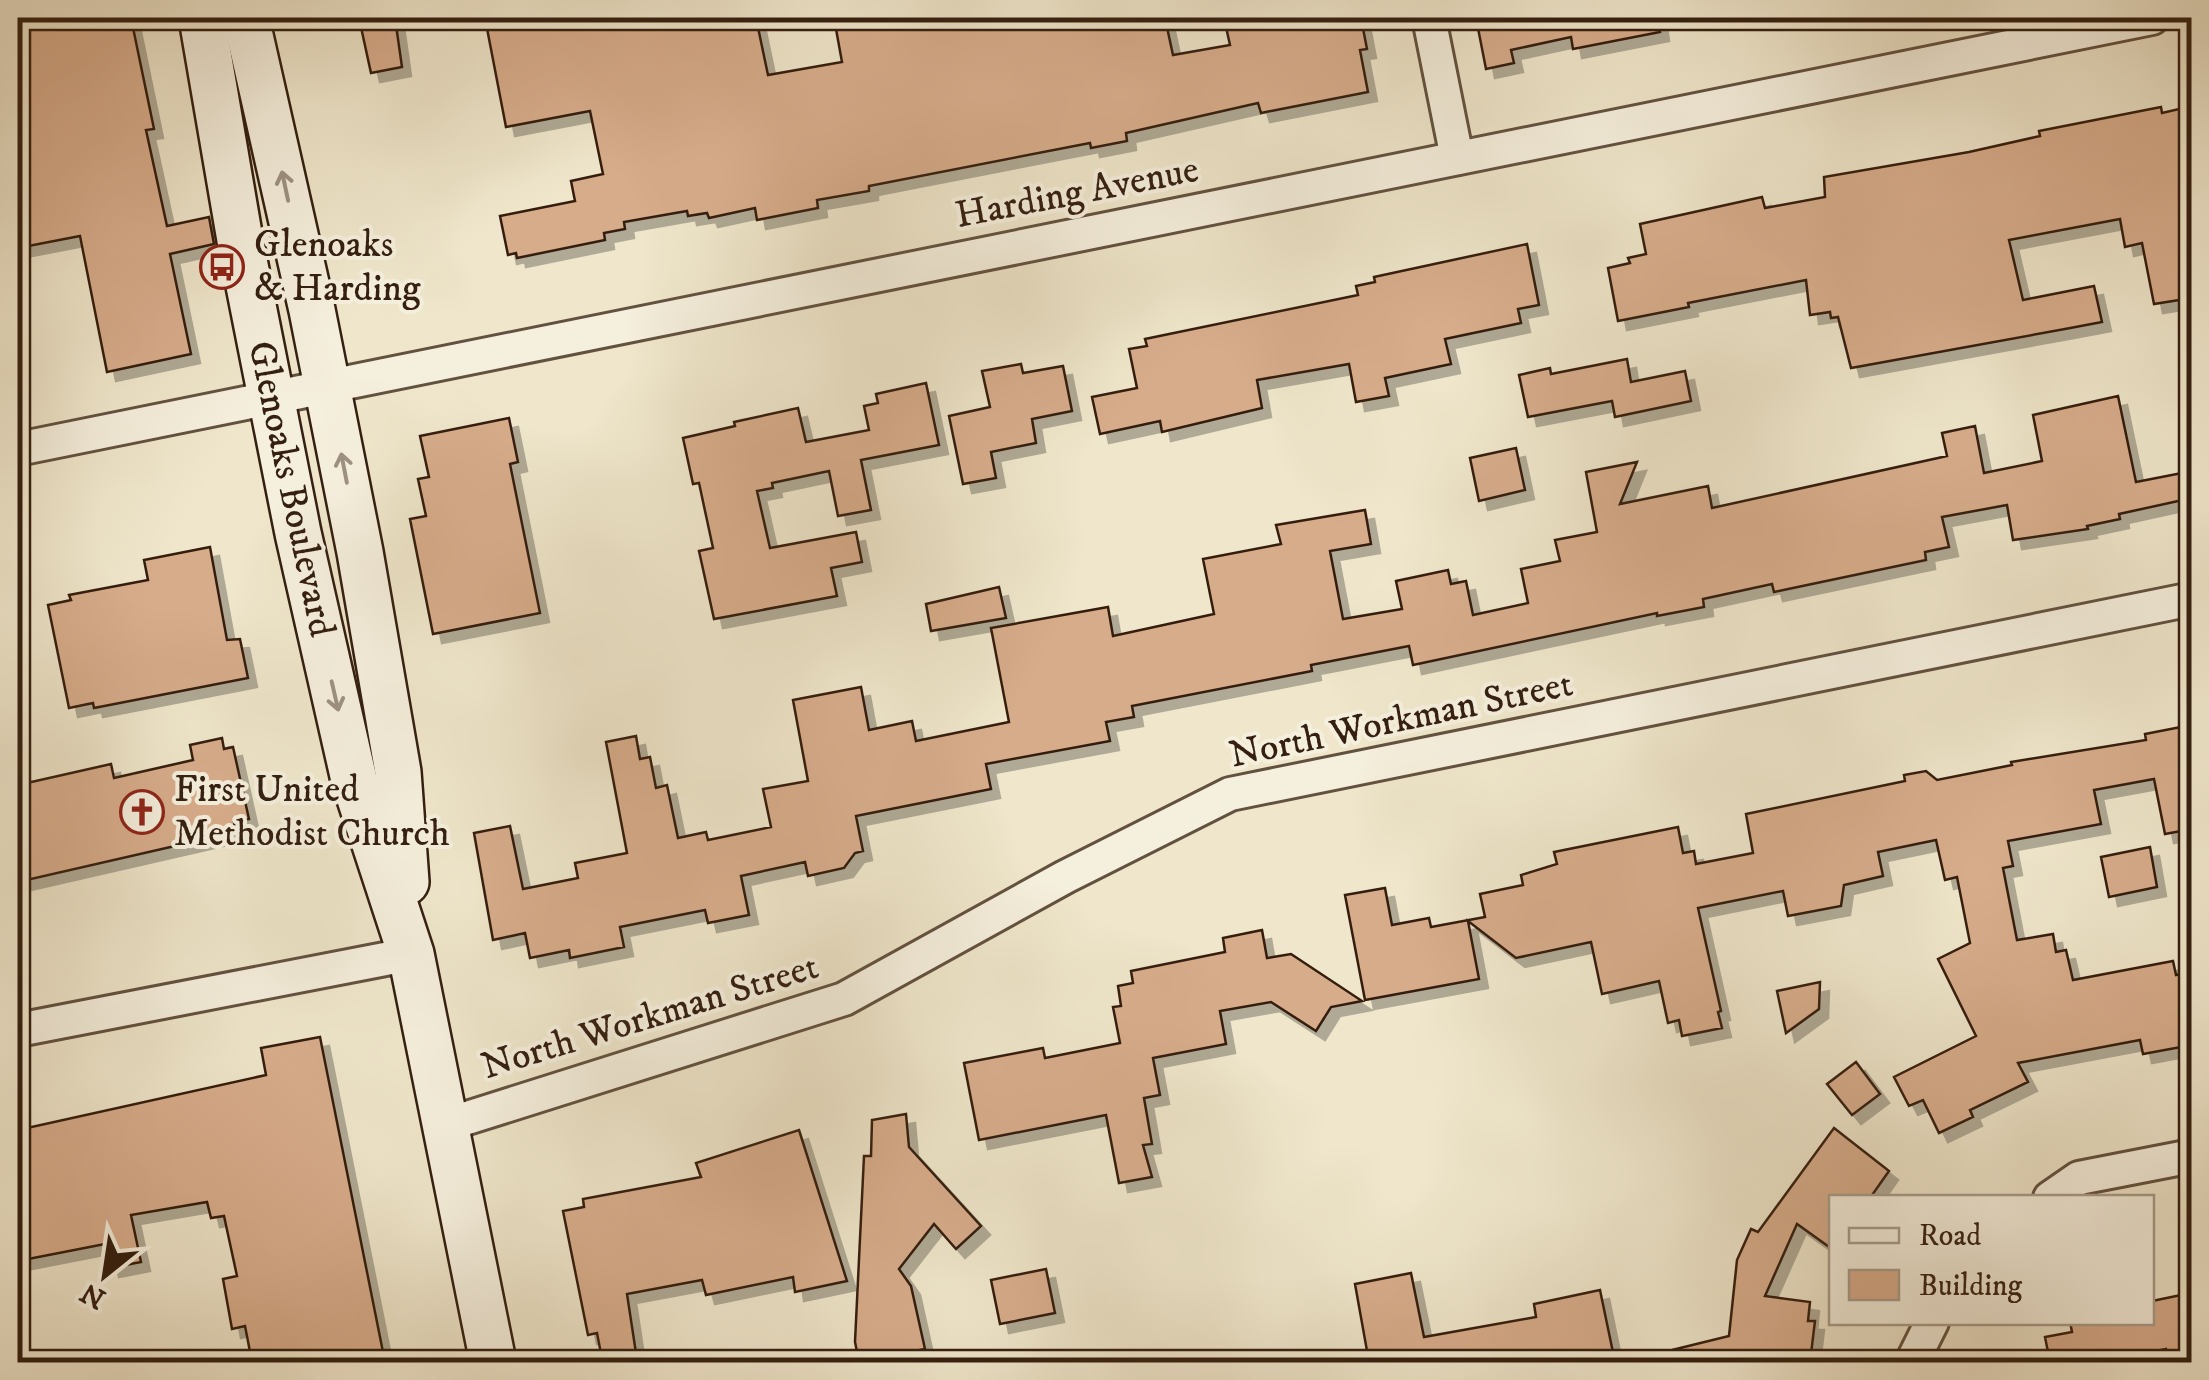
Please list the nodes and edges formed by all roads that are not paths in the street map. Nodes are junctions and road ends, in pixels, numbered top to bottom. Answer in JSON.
{"nodes":[{"id":1,"x":202,"y":18,"type":"edge"},
{"id":2,"x":246,"y":18,"type":"edge"},
{"id":3,"x":1429,"y":18,"type":"edge"},
{"id":4,"x":2152,"y":18,"type":"edge"},
{"id":5,"x":1457,"y":158,"type":"junction"},
{"id":6,"x":328,"y":384,"type":"junction"},
{"id":7,"x":271,"y":396,"type":"junction"},
{"id":8,"x":18,"y":449,"type":"edge"},
{"id":9,"x":2192,"y":599,"type":"edge"},
{"id":10,"x":411,"y":954,"type":"junction"},
{"id":11,"x":18,"y":1030,"type":"edge"},
{"id":12,"x":445,"y":1125,"type":"junction"},
{"id":13,"x":2192,"y":1156,"type":"edge"},
{"id":14,"x":2054,"y":1195,"type":"edge"},
{"id":15,"x":1930,"y":1325,"type":"edge"},
{"id":16,"x":493,"y":1362,"type":"edge"},
{"id":17,"x":1912,"y":1362,"type":"edge"}],
"edges":[{"from":1,"to":7,"type":"main road","name":"Glenoaks Boulevard"},
{"from":6,"to":2,"type":"main road","name":"Glenoaks Boulevard","one_way":true},
{"from":3,"to":5,"type":"street"},
{"from":4,"to":5,"type":"street","name":"Harding Avenue"},
{"from":5,"to":6,"type":"street","name":"Harding Avenue"},
{"from":6,"to":7,"type":"street","name":"Harding Avenue"},
{"from":10,"to":6,"type":"main road","name":"Glenoaks Boulevard","one_way":true},
{"from":7,"to":8,"type":"street","name":"Harding Avenue"},
{"from":7,"to":10,"type":"main road","name":"Glenoaks Boulevard","one_way":true},
{"from":9,"to":12,"type":"street","name":"North Workman Street"},
{"from":10,"to":11,"type":"street"},
{"from":10,"to":12,"type":"main road","name":"Glenoaks Boulevard"},
{"from":12,"to":16,"type":"main road","name":"Glenoaks Boulevard"},
{"from":13,"to":14,"type":"street"},
{"from":15,"to":17,"type":"street"}]}
